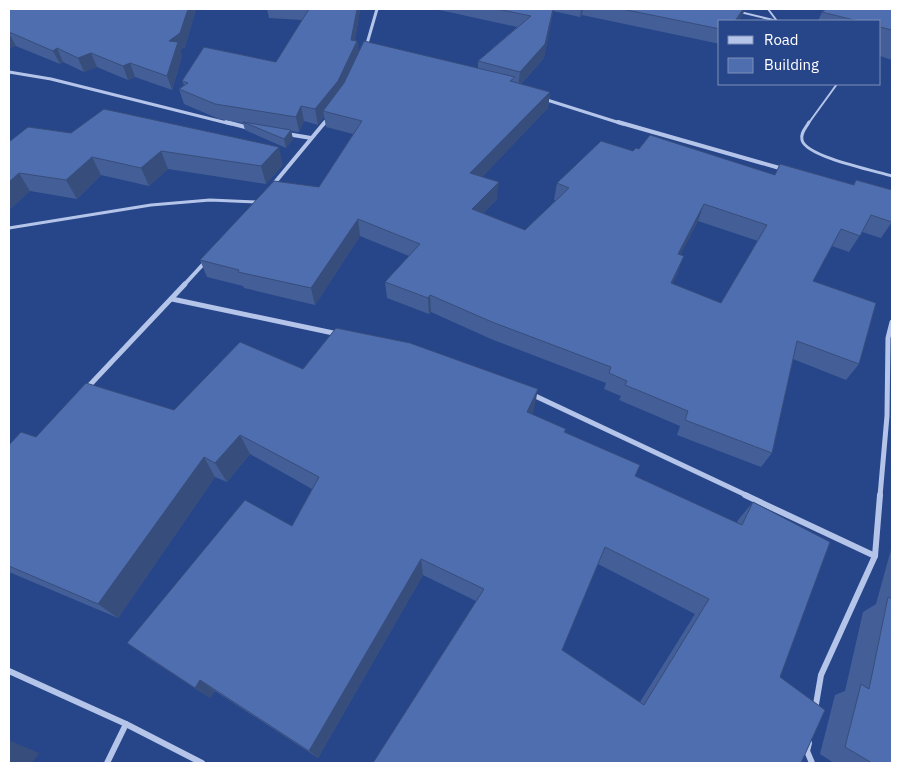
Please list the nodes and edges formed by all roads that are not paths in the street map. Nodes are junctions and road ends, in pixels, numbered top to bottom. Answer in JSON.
{"nodes":[{"id":1,"x":377,"y":9,"type":"edge"},
{"id":2,"x":768,"y":9,"type":"edge"},
{"id":3,"x":736,"y":11,"type":"edge"},
{"id":4,"x":774,"y":20,"type":"edge"},
{"id":5,"x":777,"y":20,"type":"edge"},
{"id":6,"x":365,"y":51,"type":"edge"},
{"id":7,"x":9,"y":72,"type":"edge"},
{"id":8,"x":837,"y":85,"type":"edge"},
{"id":9,"x":539,"y":97,"type":"edge"},
{"id":10,"x":335,"y":111,"type":"edge"},
{"id":11,"x":254,"y":129,"type":"edge"},
{"id":12,"x":283,"y":133,"type":"edge"},
{"id":13,"x":311,"y":138,"type":"junction"},
{"id":14,"x":787,"y":170,"type":"edge"},
{"id":15,"x":892,"y":176,"type":"edge"},
{"id":16,"x":269,"y":190,"type":"edge"},
{"id":17,"x":263,"y":196,"type":"edge"},
{"id":18,"x":258,"y":202,"type":"junction"},
{"id":19,"x":252,"y":209,"type":"edge"},
{"id":20,"x":9,"y":228,"type":"edge"},
{"id":21,"x":208,"y":258,"type":"edge"},
{"id":22,"x":172,"y":299,"type":"junction"},
{"id":23,"x":892,"y":322,"type":"edge"},
{"id":24,"x":344,"y":335,"type":"edge"},
{"id":25,"x":524,"y":391,"type":"edge"},
{"id":26,"x":79,"y":396,"type":"edge"},
{"id":27,"x":890,"y":417,"type":"edge"},
{"id":28,"x":875,"y":556,"type":"junction"},
{"id":29,"x":9,"y":671,"type":"edge"},
{"id":30,"x":814,"y":713,"type":"edge"},
{"id":31,"x":126,"y":724,"type":"junction"},
{"id":32,"x":811,"y":732,"type":"edge"},
{"id":33,"x":107,"y":763,"type":"edge"},
{"id":34,"x":202,"y":763,"type":"edge"},
{"id":35,"x":812,"y":763,"type":"edge"}],
"edges":[{"from":1,"to":6,"type":"street"},
{"from":2,"to":5,"type":"lane"},
{"from":3,"to":4,"type":"lane"},
{"from":7,"to":11,"type":"street"},
{"from":8,"to":15,"type":"lane"},
{"from":9,"to":14,"type":"street"},
{"from":10,"to":13,"type":"street"},
{"from":12,"to":13,"type":"street"},
{"from":13,"to":16,"type":"street"},
{"from":17,"to":18,"type":"street"},
{"from":18,"to":19,"type":"street"},
{"from":18,"to":20,"type":"lane"},
{"from":21,"to":22,"type":"street"},
{"from":22,"to":24,"type":"street"},
{"from":22,"to":26,"type":"street"},
{"from":23,"to":27,"type":"street"},
{"from":25,"to":28,"type":"street"},
{"from":27,"to":28,"type":"street"},
{"from":28,"to":30,"type":"street"},
{"from":29,"to":31,"type":"street"},
{"from":31,"to":33,"type":"street"},
{"from":31,"to":34,"type":"street"},
{"from":32,"to":35,"type":"street"}]}
